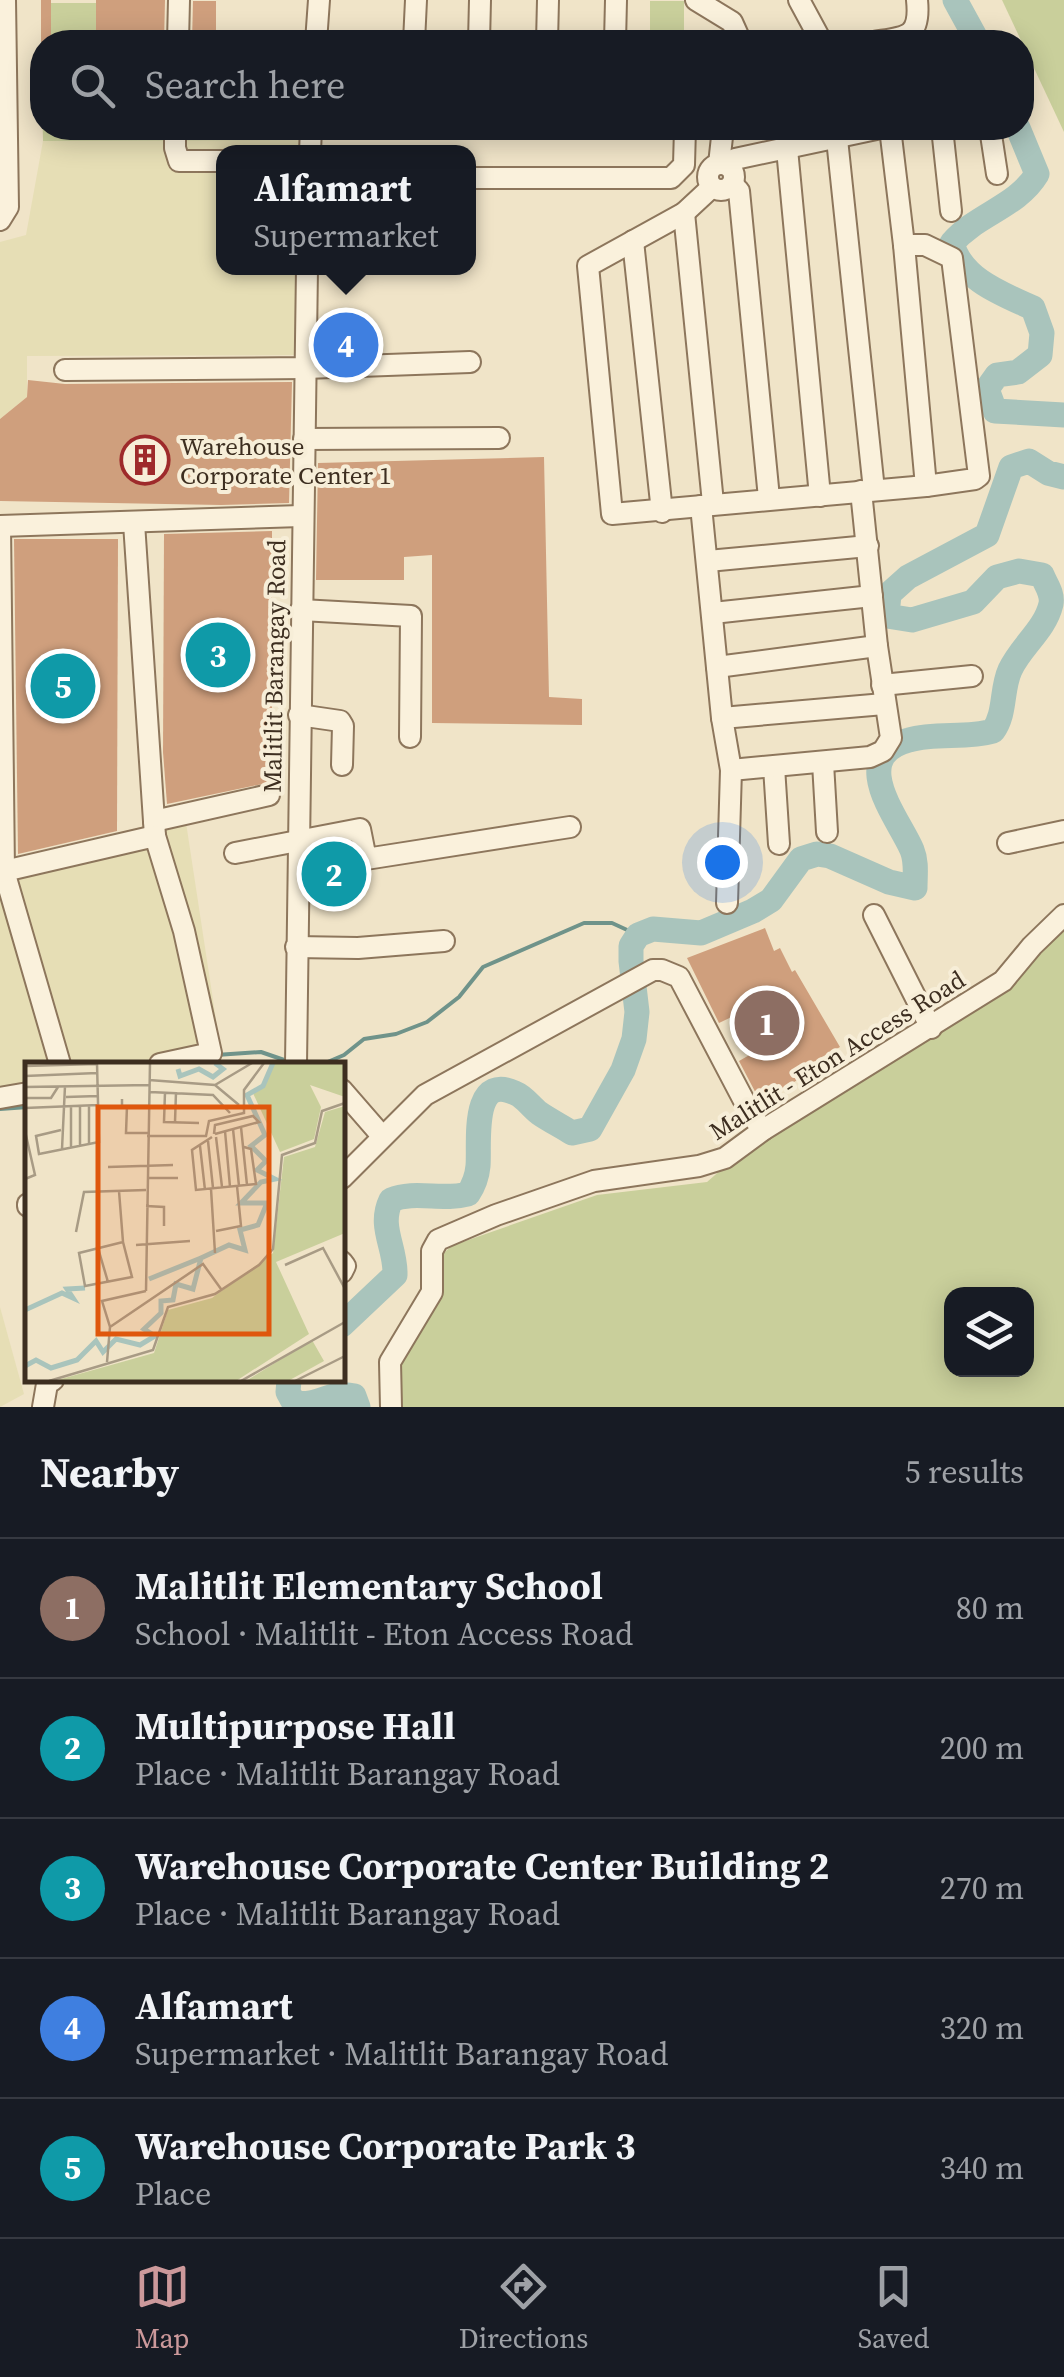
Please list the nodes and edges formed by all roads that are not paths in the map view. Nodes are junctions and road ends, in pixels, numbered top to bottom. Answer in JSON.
{"nodes":[{"id":1,"x":4,"y":0,"type":"edge"},
{"id":2,"x":179,"y":0,"type":"edge"},
{"id":3,"x":318,"y":0,"type":"edge"},
{"id":4,"x":416,"y":0,"type":"edge"},
{"id":5,"x":480,"y":0,"type":"edge"},
{"id":6,"x":548,"y":0,"type":"edge"},
{"id":7,"x":616,"y":0,"type":"edge"},
{"id":8,"x":696,"y":0,"type":"edge"},
{"id":9,"x":799,"y":0,"type":"edge"},
{"id":10,"x":918,"y":0,"type":"edge"},
{"id":11,"x":178,"y":30,"type":"edge"},
{"id":12,"x":317,"y":30,"type":"edge"},
{"id":13,"x":415,"y":30,"type":"edge"},
{"id":14,"x":479,"y":30,"type":"edge"},
{"id":15,"x":547,"y":30,"type":"edge"},
{"id":16,"x":616,"y":30,"type":"edge"},
{"id":17,"x":736,"y":30,"type":"edge"},
{"id":18,"x":815,"y":30,"type":"edge"},
{"id":19,"x":914,"y":30,"type":"edge"},
{"id":20,"x":174,"y":140,"type":"edge"},
{"id":21,"x":683,"y":140,"type":"edge"},
{"id":22,"x":722,"y":140,"type":"edge"},
{"id":23,"x":832,"y":140,"type":"edge"},
{"id":24,"x":837,"y":140,"type":"edge"},
{"id":25,"x":891,"y":140,"type":"edge"},
{"id":26,"x":943,"y":140,"type":"edge"},
{"id":27,"x":992,"y":140,"type":"edge"},
{"id":28,"x":787,"y":149,"type":"junction"},
{"id":29,"x":216,"y":161,"type":"edge"},
{"id":30,"x":677,"y":171,"type":"junction"},
{"id":31,"x":997,"y":174,"type":"dead end"},
{"id":32,"x":718,"y":176,"type":"junction"},
{"id":33,"x":476,"y":178,"type":"edge"},
{"id":34,"x":951,"y":211,"type":"dead end"},
{"id":35,"x":684,"y":213,"type":"junction"},
{"id":36,"x":1,"y":219,"type":"edge"},
{"id":37,"x":633,"y":241,"type":"junction"},
{"id":38,"x":904,"y":245,"type":"junction"},
{"id":39,"x":306,"y":275,"type":"edge"},
{"id":40,"x":470,"y":362,"type":"dead end"},
{"id":41,"x":305,"y":368,"type":"junction"},
{"id":42,"x":65,"y":370,"type":"dead end"},
{"id":43,"x":499,"y":438,"type":"dead end"},
{"id":44,"x":304,"y":439,"type":"junction"},
{"id":45,"x":926,"y":486,"type":"junction"},
{"id":46,"x":867,"y":491,"type":"junction"},
{"id":47,"x":820,"y":496,"type":"junction"},
{"id":48,"x":768,"y":498,"type":"junction"},
{"id":49,"x":707,"y":505,"type":"junction"},
{"id":50,"x":662,"y":512,"type":"junction"},
{"id":51,"x":301,"y":516,"type":"junction"},
{"id":52,"x":134,"y":523,"type":"junction"},
{"id":53,"x":0,"y":526,"type":"edge"},
{"id":54,"x":868,"y":546,"type":"junction"},
{"id":55,"x":708,"y":561,"type":"junction"},
{"id":56,"x":872,"y":596,"type":"junction"},
{"id":57,"x":301,"y":610,"type":"junction"},
{"id":58,"x":713,"y":613,"type":"junction"},
{"id":59,"x":877,"y":646,"type":"junction"},
{"id":60,"x":718,"y":666,"type":"junction"},
{"id":61,"x":972,"y":676,"type":"dead end"},
{"id":62,"x":883,"y":694,"type":"junction"},
{"id":63,"x":299,"y":715,"type":"junction"},
{"id":64,"x":722,"y":718,"type":"junction"},
{"id":65,"x":410,"y":737,"type":"dead end"},
{"id":66,"x":823,"y":763,"type":"junction"},
{"id":67,"x":342,"y":765,"type":"dead end"},
{"id":68,"x":774,"y":767,"type":"junction"},
{"id":69,"x":731,"y":770,"type":"junction"},
{"id":70,"x":269,"y":795,"type":"dead end"},
{"id":71,"x":570,"y":828,"type":"dead end"},
{"id":72,"x":155,"y":829,"type":"junction"},
{"id":73,"x":1064,"y":831,"type":"edge"},
{"id":74,"x":827,"y":832,"type":"dead end"},
{"id":75,"x":297,"y":840,"type":"junction"},
{"id":76,"x":1008,"y":843,"type":"dead end"},
{"id":77,"x":779,"y":844,"type":"dead end"},
{"id":78,"x":235,"y":853,"type":"dead end"},
{"id":79,"x":2,"y":872,"type":"edge"},
{"id":80,"x":727,"y":903,"type":"dead end"},
{"id":81,"x":1064,"y":915,"type":"edge"},
{"id":82,"x":874,"y":916,"type":"dead end"},
{"id":83,"x":444,"y":941,"type":"dead end"},
{"id":84,"x":296,"y":948,"type":"junction"},
{"id":85,"x":931,"y":1028,"type":"junction"},
{"id":86,"x":296,"y":1061,"type":"edge"},
{"id":87,"x":59,"y":1062,"type":"edge"},
{"id":88,"x":169,"y":1062,"type":"edge"},
{"id":89,"x":345,"y":1093,"type":"edge"},
{"id":90,"x":25,"y":1094,"type":"edge"},
{"id":91,"x":0,"y":1098,"type":"edge"},
{"id":92,"x":763,"y":1130,"type":"junction"},
{"id":93,"x":382,"y":1136,"type":"junction"},
{"id":94,"x":345,"y":1175,"type":"edge"},
{"id":95,"x":50,"y":1382,"type":"edge"},
{"id":96,"x":43,"y":1407,"type":"edge"},
{"id":97,"x":390,"y":1407,"type":"edge"}],
"edges":[{"from":1,"to":36,"type":"street"},
{"from":2,"to":11,"type":"street"},
{"from":3,"to":12,"type":"street"},
{"from":4,"to":13,"type":"street"},
{"from":5,"to":14,"type":"street"},
{"from":6,"to":15,"type":"street"},
{"from":7,"to":16,"type":"street"},
{"from":8,"to":17,"type":"street"},
{"from":9,"to":18,"type":"street"},
{"from":10,"to":19,"type":"street"},
{"from":20,"to":29,"type":"street"},
{"from":21,"to":30,"type":"street"},
{"from":22,"to":32,"type":"street"},
{"from":23,"to":28,"type":"street"},
{"from":24,"to":46,"type":"street"},
{"from":25,"to":38,"type":"street"},
{"from":26,"to":34,"type":"street"},
{"from":27,"to":31,"type":"street"},
{"from":28,"to":32,"type":"street"},
{"from":28,"to":47,"type":"street"},
{"from":30,"to":32,"type":"street"},
{"from":30,"to":33,"type":"street"},
{"from":32,"to":35,"type":"street"},
{"from":32,"to":48,"type":"street"},
{"from":35,"to":37,"type":"street"},
{"from":35,"to":49,"type":"street"},
{"from":37,"to":50,"type":"street"},
{"from":37,"to":50,"type":"street"},
{"from":38,"to":45,"type":"street"},
{"from":38,"to":45,"type":"street"},
{"from":39,"to":41,"type":"street","name":"Malitlit Barangay Road"},
{"from":40,"to":41,"type":"street"},
{"from":41,"to":42,"type":"street"},
{"from":41,"to":44,"type":"street","name":"Malitlit Barangay Road"},
{"from":43,"to":44,"type":"street"},
{"from":44,"to":51,"type":"street","name":"Malitlit Barangay Road"},
{"from":45,"to":46,"type":"street"},
{"from":46,"to":47,"type":"street"},
{"from":46,"to":54,"type":"street"},
{"from":47,"to":48,"type":"street"},
{"from":48,"to":49,"type":"street"},
{"from":49,"to":50,"type":"street"},
{"from":49,"to":55,"type":"street"},
{"from":51,"to":52,"type":"street"},
{"from":51,"to":57,"type":"street","name":"Malitlit Barangay Road"},
{"from":52,"to":53,"type":"street"},
{"from":52,"to":72,"type":"street"},
{"from":53,"to":79,"type":"street"},
{"from":54,"to":55,"type":"street"},
{"from":54,"to":56,"type":"street"},
{"from":55,"to":58,"type":"street"},
{"from":56,"to":58,"type":"street"},
{"from":56,"to":59,"type":"street"},
{"from":57,"to":63,"type":"street","name":"Malitlit Barangay Road"},
{"from":57,"to":65,"type":"street"},
{"from":58,"to":60,"type":"street"},
{"from":59,"to":60,"type":"street"},
{"from":59,"to":62,"type":"street"},
{"from":60,"to":64,"type":"street"},
{"from":61,"to":62,"type":"street"},
{"from":62,"to":64,"type":"street"},
{"from":62,"to":66,"type":"street"},
{"from":63,"to":67,"type":"street"},
{"from":63,"to":75,"type":"street","name":"Malitlit Barangay Road"},
{"from":64,"to":69,"type":"street"},
{"from":66,"to":68,"type":"street"},
{"from":66,"to":74,"type":"street"},
{"from":68,"to":69,"type":"street"},
{"from":68,"to":77,"type":"street"},
{"from":69,"to":80,"type":"street"},
{"from":70,"to":72,"type":"street"},
{"from":71,"to":75,"type":"street"},
{"from":72,"to":79,"type":"street"},
{"from":72,"to":88,"type":"street"},
{"from":73,"to":76,"type":"street"},
{"from":75,"to":78,"type":"street"},
{"from":75,"to":84,"type":"street","name":"Malitlit Barangay Road"},
{"from":79,"to":87,"type":"street"},
{"from":81,"to":85,"type":"street","name":"Malitlit - Eton Access Road"},
{"from":82,"to":85,"type":"street"},
{"from":83,"to":84,"type":"street"},
{"from":84,"to":86,"type":"street","name":"Malitlit Barangay Road"},
{"from":85,"to":92,"type":"street","name":"Malitlit - Eton Access Road"},
{"from":89,"to":93,"type":"street"},
{"from":90,"to":91,"type":"street"},
{"from":92,"to":93,"type":"street"},
{"from":92,"to":97,"type":"street","name":"Malitlit - Eton Access Road"},
{"from":93,"to":94,"type":"street"},
{"from":95,"to":96,"type":"street"}]}
